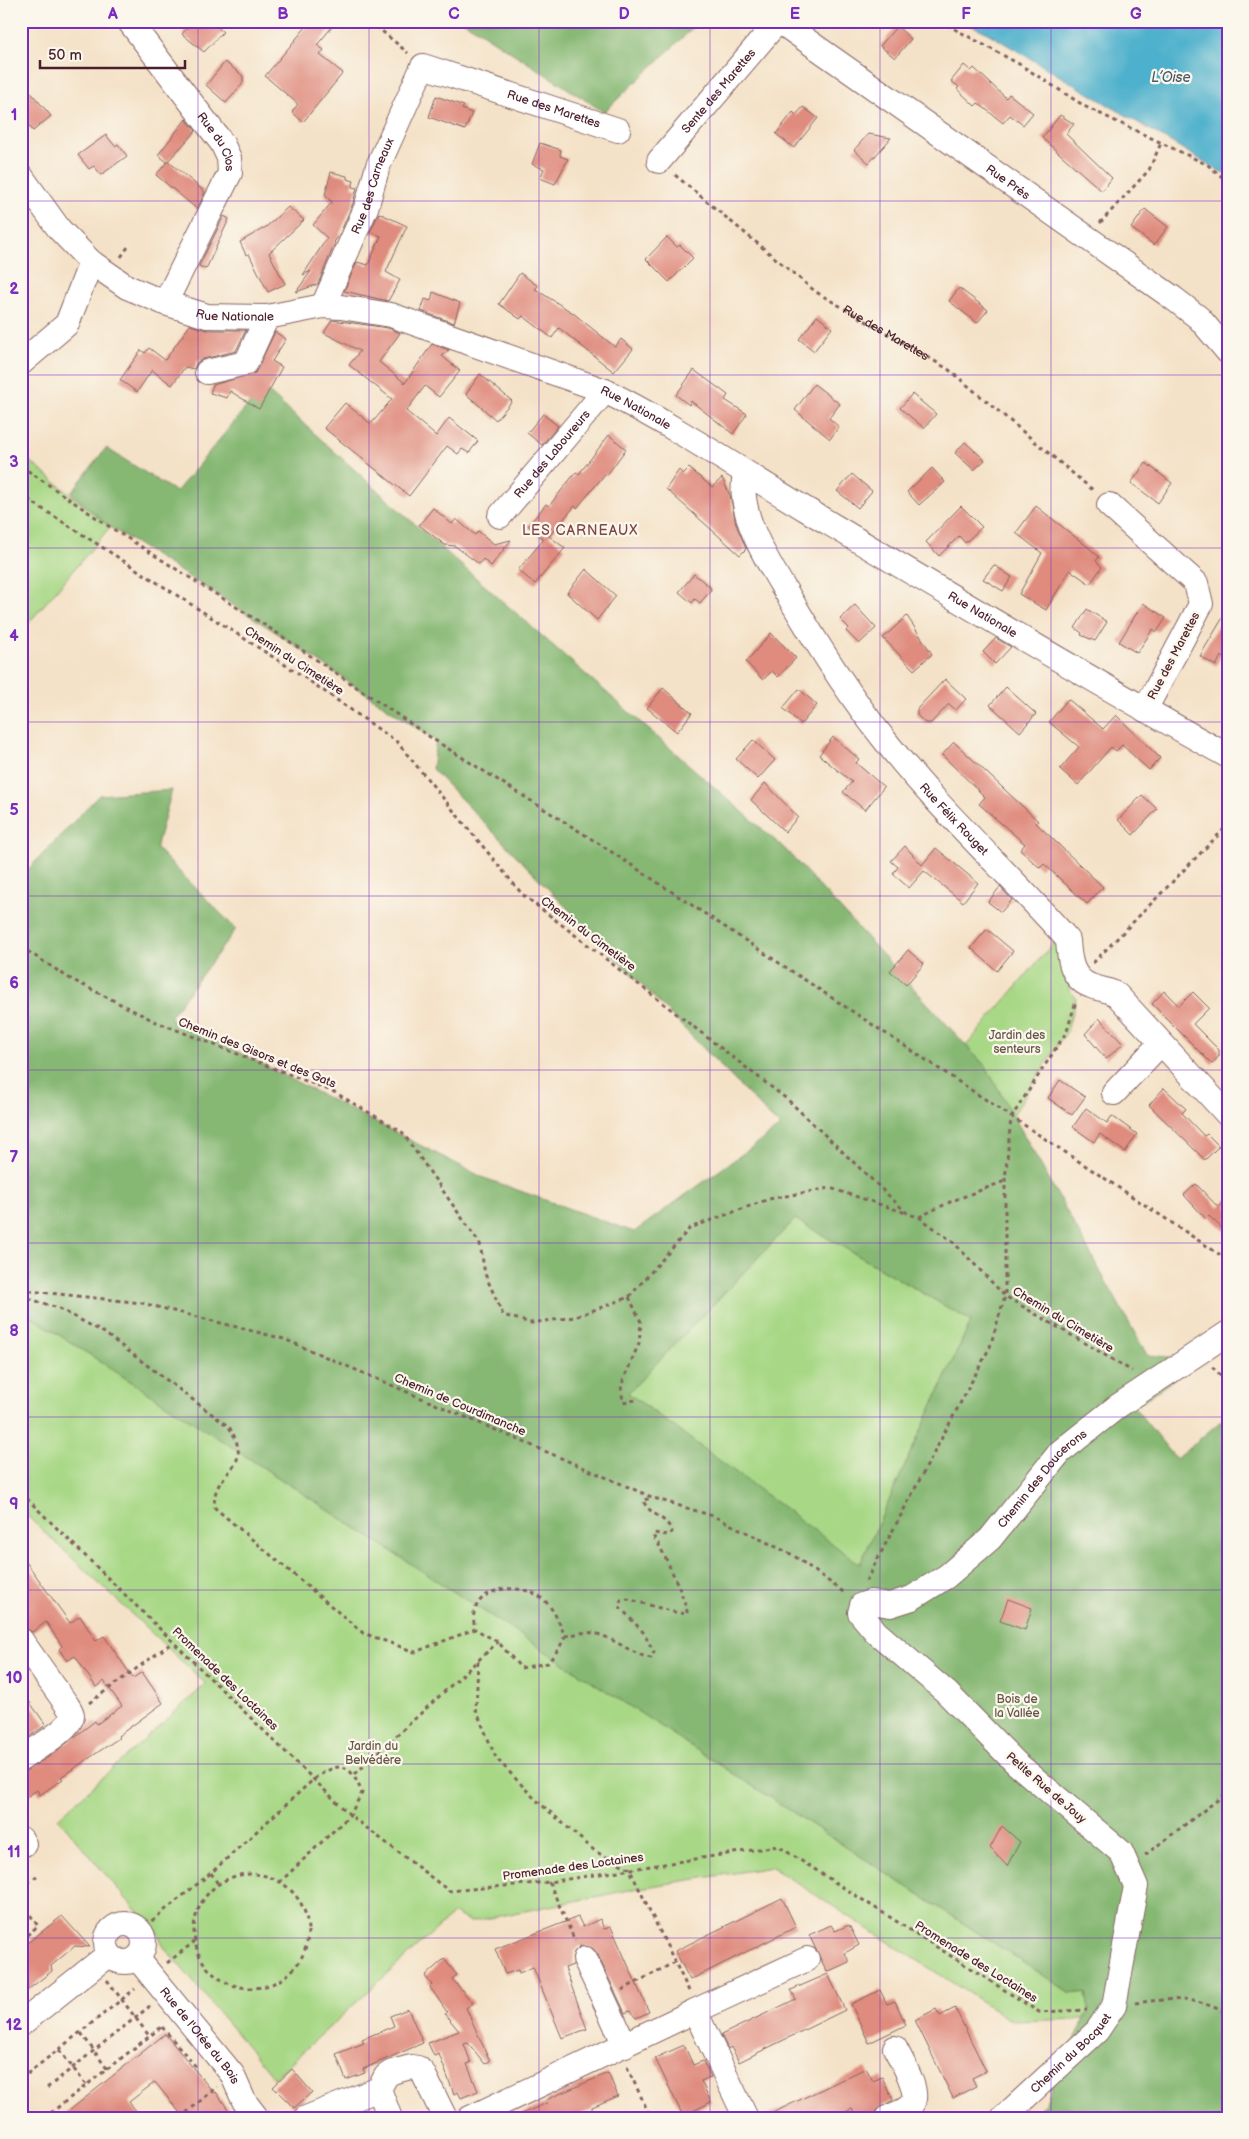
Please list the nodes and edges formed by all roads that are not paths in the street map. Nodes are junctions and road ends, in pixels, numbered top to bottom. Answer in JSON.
{"nodes":[{"id":1,"x":130,"y":21,"type":"edge"},
{"id":2,"x":779,"y":21,"type":"edge"},
{"id":3,"x":423,"y":66,"type":"joint"},
{"id":4,"x":618,"y":130,"type":"dead end"},
{"id":5,"x":659,"y":161,"type":"road end"},
{"id":6,"x":21,"y":176,"type":"edge"},
{"id":7,"x":91,"y":262,"type":"junction"},
{"id":8,"x":165,"y":303,"type":"junction"},
{"id":9,"x":323,"y":306,"type":"junction"},
{"id":10,"x":267,"y":317,"type":"junction"},
{"id":11,"x":1228,"y":352,"type":"edge"},
{"id":12,"x":21,"y":363,"type":"edge"},
{"id":13,"x":207,"y":372,"type":"dead end"},
{"id":14,"x":605,"y":391,"type":"junction"},
{"id":15,"x":745,"y":474,"type":"junction"},
{"id":16,"x":1110,"y":505,"type":"road end"},
{"id":17,"x":500,"y":516,"type":"dead end"},
{"id":18,"x":1146,"y":710,"type":"junction"},
{"id":19,"x":1228,"y":756,"type":"edge"},
{"id":20,"x":1160,"y":1044,"type":"junction"},
{"id":21,"x":1114,"y":1093,"type":"dead end"},
{"id":22,"x":1228,"y":1115,"type":"edge"},
{"id":23,"x":1228,"y":1333,"type":"edge"},
{"id":24,"x":860,"y":1613,"type":"joint"},
{"id":25,"x":21,"y":1640,"type":"edge"},
{"id":26,"x":21,"y":1758,"type":"edge"},
{"id":27,"x":137,"y":1958,"type":"junction"},
{"id":28,"x":585,"y":1959,"type":"road end"},
{"id":29,"x":807,"y":1959,"type":"dead end"},
{"id":30,"x":106,"y":1964,"type":"junction"},
{"id":31,"x":1114,"y":2006,"type":"joint"},
{"id":32,"x":696,"y":2011,"type":"junction"},
{"id":33,"x":21,"y":2024,"type":"edge"},
{"id":34,"x":621,"y":2047,"type":"junction"},
{"id":35,"x":895,"y":2048,"type":"dead end"},
{"id":36,"x":379,"y":2089,"type":"junction"},
{"id":37,"x":256,"y":2118,"type":"edge"},
{"id":38,"x":306,"y":2118,"type":"edge"},
{"id":39,"x":390,"y":2118,"type":"edge"},
{"id":40,"x":445,"y":2118,"type":"edge"},
{"id":41,"x":470,"y":2118,"type":"edge"},
{"id":42,"x":746,"y":2118,"type":"edge"},
{"id":43,"x":887,"y":2118,"type":"edge"},
{"id":44,"x":1003,"y":2118,"type":"edge"}],
"edges":[{"from":1,"to":8,"type":"street","name":"Rue du Clos"},
{"from":2,"to":5,"type":"street","name":"Sente des Marettes"},
{"from":2,"to":11,"type":"street","name":"Rue Prés"},
{"from":3,"to":4,"type":"street","name":"Rue des Marettes"},
{"from":3,"to":9,"type":"street","name":"Rue des Carneaux"},
{"from":6,"to":7,"type":"street","name":"Rue Nationale"},
{"from":7,"to":8,"type":"street","name":"Rue Nationale"},
{"from":7,"to":12,"type":"street"},
{"from":8,"to":10,"type":"street","name":"Rue Nationale"},
{"from":9,"to":10,"type":"street","name":"Rue Nationale"},
{"from":9,"to":14,"type":"street","name":"Rue Nationale"},
{"from":10,"to":13,"type":"street"},
{"from":14,"to":15,"type":"street","name":"Rue Nationale"},
{"from":14,"to":17,"type":"street","name":"Rue des Laboureurs"},
{"from":15,"to":18,"type":"street","name":"Rue Nationale"},
{"from":15,"to":20,"type":"street","name":"Rue Félix Rouget"},
{"from":16,"to":18,"type":"street","name":"Rue des Marettes"},
{"from":18,"to":19,"type":"street","name":"Rue Nationale"},
{"from":20,"to":21,"type":"street"},
{"from":20,"to":22,"type":"street"},
{"from":23,"to":24,"type":"street","name":"Chemin des Doucerons"},
{"from":24,"to":31,"type":"street","name":"Petite Rue de Jouy"},
{"from":25,"to":26,"type":"street"},
{"from":27,"to":30,"type":"street"},
{"from":27,"to":30,"type":"street"},
{"from":27,"to":37,"type":"street","name":"Rue de l'Orée du Bois"},
{"from":28,"to":34,"type":"street"},
{"from":29,"to":32,"type":"street"},
{"from":30,"to":33,"type":"street"},
{"from":31,"to":44,"type":"street","name":"Chemin du Bocquet"},
{"from":32,"to":34,"type":"street"},
{"from":32,"to":42,"type":"street"},
{"from":34,"to":41,"type":"street"},
{"from":35,"to":43,"type":"street"},
{"from":36,"to":38,"type":"street"},
{"from":36,"to":39,"type":"street"},
{"from":36,"to":40,"type":"street"}]}
